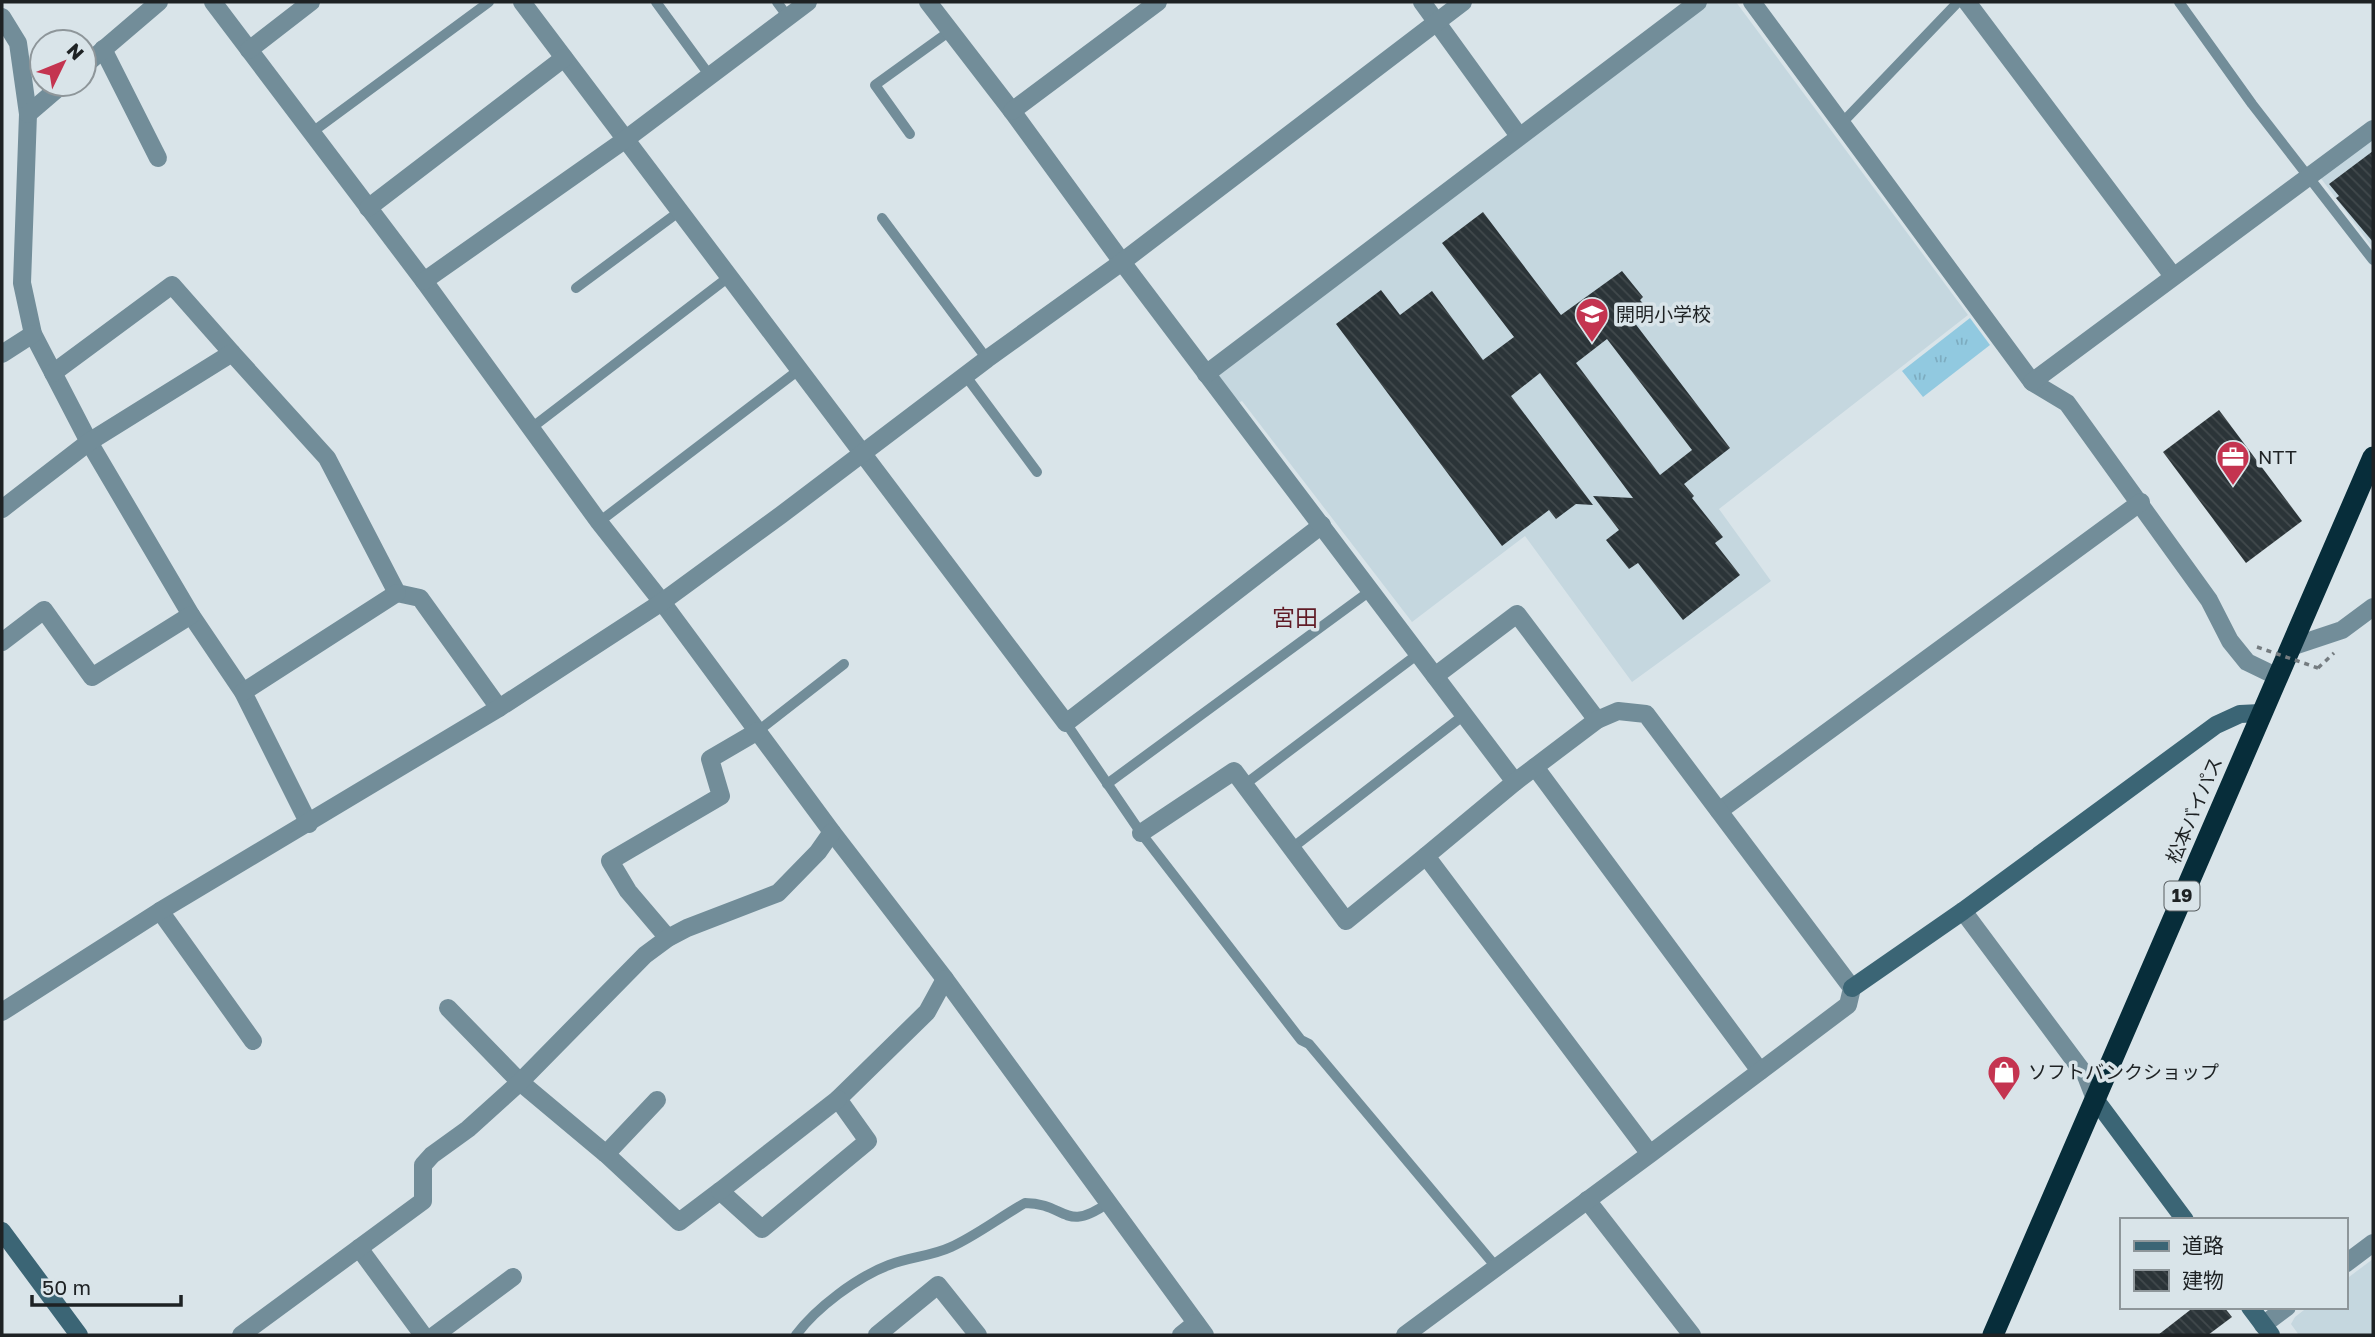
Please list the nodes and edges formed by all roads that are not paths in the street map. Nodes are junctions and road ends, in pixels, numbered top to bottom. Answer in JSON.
{"nodes":[{"id":1,"x":159,"y":2,"type":"edge"},
{"id":2,"x":213,"y":2,"type":"edge"},
{"id":3,"x":311,"y":2,"type":"edge"},
{"id":4,"x":489,"y":2,"type":"edge"},
{"id":5,"x":522,"y":2,"type":"edge"},
{"id":6,"x":656,"y":2,"type":"edge"},
{"id":7,"x":777,"y":2,"type":"edge"},
{"id":8,"x":808,"y":2,"type":"edge"},
{"id":9,"x":928,"y":2,"type":"edge"},
{"id":10,"x":1422,"y":2,"type":"edge"},
{"id":11,"x":1463,"y":2,"type":"edge"},
{"id":12,"x":1698,"y":2,"type":"edge"},
{"id":13,"x":1752,"y":2,"type":"edge"},
{"id":14,"x":1958,"y":2,"type":"edge"},
{"id":15,"x":1967,"y":2,"type":"edge"},
{"id":16,"x":2179,"y":2,"type":"edge"},
{"id":17,"x":1150,"y":4,"type":"edge"},
{"id":18,"x":2,"y":17,"type":"edge"},
{"id":19,"x":788,"y":17,"type":"junction"},
{"id":20,"x":1437,"y":21,"type":"junction"},
{"id":21,"x":950,"y":31,"type":"junction"},
{"id":22,"x":103,"y":49,"type":"junction"},
{"id":23,"x":250,"y":50,"type":"junction"},
{"id":24,"x":98,"y":53,"type":"edge"},
{"id":25,"x":565,"y":58,"type":"junction"},
{"id":26,"x":710,"y":76,"type":"junction"},
{"id":27,"x":47,"y":98,"type":"edge"},
{"id":28,"x":1012,"y":111,"type":"junction"},
{"id":29,"x":28,"y":114,"type":"junction"},
{"id":30,"x":1842,"y":123,"type":"junction"},
{"id":31,"x":2373,"y":129,"type":"edge"},
{"id":32,"x":311,"y":133,"type":"junction"},
{"id":33,"x":910,"y":134,"type":"dead end"},
{"id":34,"x":1519,"y":136,"type":"junction"},
{"id":35,"x":626,"y":139,"type":"junction"},
{"id":36,"x":158,"y":158,"type":"dead end"},
{"id":37,"x":2309,"y":177,"type":"junction"},
{"id":38,"x":368,"y":208,"type":"junction"},
{"id":39,"x":680,"y":211,"type":"junction"},
{"id":40,"x":882,"y":218,"type":"dead end"},
{"id":41,"x":2373,"y":260,"type":"edge"},
{"id":42,"x":1122,"y":262,"type":"junction"},
{"id":43,"x":730,"y":276,"type":"junction"},
{"id":44,"x":2173,"y":276,"type":"junction"},
{"id":45,"x":424,"y":281,"type":"junction"},
{"id":46,"x":576,"y":288,"type":"dead end"},
{"id":47,"x":33,"y":334,"type":"junction"},
{"id":48,"x":232,"y":353,"type":"junction"},
{"id":49,"x":2,"y":354,"type":"edge"},
{"id":50,"x":987,"y":359,"type":"junction"},
{"id":51,"x":800,"y":369,"type":"junction"},
{"id":52,"x":53,"y":373,"type":"junction"},
{"id":53,"x":1206,"y":374,"type":"junction"},
{"id":54,"x":965,"y":375,"type":"junction"},
{"id":55,"x":2032,"y":382,"type":"junction"},
{"id":56,"x":530,"y":429,"type":"junction"},
{"id":57,"x":89,"y":442,"type":"junction"},
{"id":58,"x":863,"y":452,"type":"junction"},
{"id":59,"x":2373,"y":457,"type":"edge"},
{"id":60,"x":1037,"y":472,"type":"dead end"},
{"id":61,"x":2141,"y":502,"type":"junction"},
{"id":62,"x":2,"y":509,"type":"edge"},
{"id":63,"x":599,"y":522,"type":"junction"},
{"id":64,"x":1322,"y":525,"type":"junction"},
{"id":65,"x":1370,"y":591,"type":"junction"},
{"id":66,"x":397,"y":593,"type":"junction"},
{"id":67,"x":662,"y":602,"type":"junction"},
{"id":68,"x":2373,"y":607,"type":"edge"},
{"id":69,"x":191,"y":615,"type":"junction"},
{"id":70,"x":2,"y":642,"type":"edge"},
{"id":71,"x":2291,"y":647,"type":"junction"},
{"id":72,"x":1418,"y":654,"type":"junction"},
{"id":73,"x":844,"y":664,"type":"dead end"},
{"id":74,"x":1435,"y":676,"type":"junction"},
{"id":75,"x":2278,"y":677,"type":"junction"},
{"id":76,"x":243,"y":692,"type":"junction"},
{"id":77,"x":499,"y":708,"type":"junction"},
{"id":78,"x":2261,"y":713,"type":"junction"},
{"id":79,"x":1464,"y":715,"type":"junction"},
{"id":80,"x":1597,"y":720,"type":"junction"},
{"id":81,"x":1066,"y":723,"type":"junction"},
{"id":82,"x":758,"y":731,"type":"junction"},
{"id":83,"x":1535,"y":767,"type":"junction"},
{"id":84,"x":1515,"y":782,"type":"junction"},
{"id":85,"x":1107,"y":785,"type":"junction"},
{"id":86,"x":1244,"y":785,"type":"junction"},
{"id":87,"x":1719,"y":811,"type":"junction"},
{"id":88,"x":309,"y":824,"type":"junction"},
{"id":89,"x":832,"y":832,"type":"junction"},
{"id":90,"x":1141,"y":833,"type":"junction"},
{"id":91,"x":1292,"y":848,"type":"junction"},
{"id":92,"x":1426,"y":856,"type":"junction"},
{"id":93,"x":160,"y":911,"type":"junction"},
{"id":94,"x":1963,"y":911,"type":"junction"},
{"id":95,"x":667,"y":939,"type":"junction"},
{"id":96,"x":945,"y":979,"type":"junction"},
{"id":97,"x":1852,"y":988,"type":"junction"},
{"id":98,"x":448,"y":1008,"type":"dead end"},
{"id":99,"x":2,"y":1012,"type":"edge"},
{"id":100,"x":253,"y":1041,"type":"dead end"},
{"id":101,"x":1760,"y":1071,"type":"junction"},
{"id":102,"x":520,"y":1082,"type":"junction"},
{"id":103,"x":838,"y":1099,"type":"junction"},
{"id":104,"x":2095,"y":1099,"type":"junction"},
{"id":105,"x":657,"y":1100,"type":"dead end"},
{"id":106,"x":606,"y":1154,"type":"junction"},
{"id":107,"x":1650,"y":1154,"type":"junction"},
{"id":108,"x":720,"y":1191,"type":"junction"},
{"id":109,"x":1587,"y":1200,"type":"junction"},
{"id":110,"x":1108,"y":1203,"type":"junction"},
{"id":111,"x":2184,"y":1218,"type":"edge"},
{"id":112,"x":2,"y":1231,"type":"edge"},
{"id":113,"x":2373,"y":1243,"type":"edge"},
{"id":114,"x":359,"y":1248,"type":"junction"},
{"id":115,"x":2347,"y":1262,"type":"edge"},
{"id":116,"x":1497,"y":1268,"type":"junction"},
{"id":117,"x":513,"y":1277,"type":"dead end"},
{"id":118,"x":2251,"y":1309,"type":"edge"},
{"id":119,"x":2285,"y":1309,"type":"edge"},
{"id":120,"x":1200,"y":1329,"type":"edge"},
{"id":121,"x":2267,"y":1330,"type":"edge"},
{"id":122,"x":79,"y":1335,"type":"edge"},
{"id":123,"x":240,"y":1335,"type":"edge"},
{"id":124,"x":423,"y":1335,"type":"edge"},
{"id":125,"x":435,"y":1335,"type":"edge"},
{"id":126,"x":796,"y":1335,"type":"edge"},
{"id":127,"x":877,"y":1335,"type":"edge"},
{"id":128,"x":978,"y":1335,"type":"edge"},
{"id":129,"x":1181,"y":1335,"type":"edge"},
{"id":130,"x":1405,"y":1335,"type":"edge"},
{"id":131,"x":1692,"y":1335,"type":"edge"},
{"id":132,"x":1993,"y":1335,"type":"edge"}],
"edges":[{"from":1,"to":22,"type":"street"},
{"from":2,"to":23,"type":"street"},
{"from":3,"to":23,"type":"street"},
{"from":4,"to":32,"type":"lane"},
{"from":5,"to":25,"type":"street"},
{"from":6,"to":26,"type":"lane"},
{"from":7,"to":19,"type":"lane"},
{"from":8,"to":19,"type":"street"},
{"from":9,"to":21,"type":"street"},
{"from":10,"to":20,"type":"street"},
{"from":11,"to":20,"type":"street"},
{"from":12,"to":34,"type":"street"},
{"from":13,"to":30,"type":"street"},
{"from":14,"to":30,"type":"lane"},
{"from":15,"to":44,"type":"street"},
{"from":16,"to":37,"type":"lane"},
{"from":17,"to":28,"type":"street"},
{"from":18,"to":29,"type":"street"},
{"from":19,"to":26,"type":"street"},
{"from":20,"to":34,"type":"street"},
{"from":20,"to":42,"type":"street"},
{"from":21,"to":28,"type":"street"},
{"from":21,"to":33,"type":"lane"},
{"from":22,"to":24,"type":"street"},
{"from":22,"to":36,"type":"street"},
{"from":23,"to":32,"type":"street"},
{"from":25,"to":35,"type":"street"},
{"from":25,"to":38,"type":"street"},
{"from":26,"to":35,"type":"street"},
{"from":27,"to":29,"type":"street"},
{"from":28,"to":42,"type":"street"},
{"from":29,"to":47,"type":"street"},
{"from":30,"to":55,"type":"street"},
{"from":31,"to":37,"type":"street"},
{"from":32,"to":38,"type":"street"},
{"from":34,"to":53,"type":"street"},
{"from":35,"to":39,"type":"street"},
{"from":35,"to":45,"type":"street"},
{"from":37,"to":41,"type":"lane"},
{"from":37,"to":44,"type":"street"},
{"from":38,"to":45,"type":"street"},
{"from":39,"to":43,"type":"street"},
{"from":39,"to":46,"type":"lane"},
{"from":40,"to":50,"type":"lane"},
{"from":42,"to":50,"type":"street"},
{"from":42,"to":53,"type":"street"},
{"from":43,"to":51,"type":"street"},
{"from":43,"to":56,"type":"lane"},
{"from":44,"to":55,"type":"street"},
{"from":45,"to":56,"type":"street"},
{"from":47,"to":49,"type":"street"},
{"from":47,"to":52,"type":"street"},
{"from":48,"to":52,"type":"street"},
{"from":48,"to":57,"type":"street"},
{"from":48,"to":66,"type":"street"},
{"from":50,"to":54,"type":"street"},
{"from":51,"to":58,"type":"street"},
{"from":51,"to":63,"type":"lane"},
{"from":52,"to":57,"type":"street"},
{"from":53,"to":64,"type":"street"},
{"from":54,"to":58,"type":"street"},
{"from":54,"to":60,"type":"lane"},
{"from":55,"to":61,"type":"street"},
{"from":56,"to":63,"type":"street"},
{"from":57,"to":62,"type":"street"},
{"from":57,"to":69,"type":"street"},
{"from":58,"to":67,"type":"street"},
{"from":58,"to":81,"type":"street"},
{"from":59,"to":71,"type":"highway","name":"松本バイパス","number":"19"},
{"from":61,"to":75,"type":"street"},
{"from":61,"to":87,"type":"street"},
{"from":63,"to":67,"type":"street"},
{"from":64,"to":65,"type":"street"},
{"from":64,"to":81,"type":"street"},
{"from":65,"to":72,"type":"street"},
{"from":65,"to":85,"type":"lane"},
{"from":66,"to":76,"type":"street"},
{"from":66,"to":77,"type":"street"},
{"from":67,"to":77,"type":"street"},
{"from":67,"to":82,"type":"street"},
{"from":68,"to":71,"type":"street"},
{"from":69,"to":70,"type":"street"},
{"from":69,"to":76,"type":"street"},
{"from":71,"to":75,"type":"highway","name":"松本バイパス","number":"19"},
{"from":72,"to":74,"type":"street"},
{"from":72,"to":86,"type":"lane"},
{"from":73,"to":82,"type":"lane"},
{"from":74,"to":79,"type":"street"},
{"from":74,"to":80,"type":"street"},
{"from":75,"to":78,"type":"highway","name":"松本バイパス","number":"19"},
{"from":76,"to":88,"type":"street"},
{"from":77,"to":88,"type":"street"},
{"from":78,"to":94,"type":"street"},
{"from":78,"to":104,"type":"highway","name":"松本バイパス","number":"19"},
{"from":79,"to":84,"type":"street"},
{"from":79,"to":91,"type":"lane"},
{"from":80,"to":83,"type":"street"},
{"from":80,"to":87,"type":"street"},
{"from":81,"to":85,"type":"lane"},
{"from":82,"to":89,"type":"street"},
{"from":82,"to":95,"type":"street"},
{"from":83,"to":84,"type":"street"},
{"from":83,"to":101,"type":"street"},
{"from":84,"to":92,"type":"street"},
{"from":85,"to":90,"type":"lane"},
{"from":86,"to":90,"type":"street"},
{"from":86,"to":91,"type":"street"},
{"from":87,"to":97,"type":"street"},
{"from":88,"to":93,"type":"street"},
{"from":89,"to":95,"type":"street"},
{"from":89,"to":96,"type":"street"},
{"from":90,"to":116,"type":"lane"},
{"from":91,"to":92,"type":"street"},
{"from":92,"to":107,"type":"street"},
{"from":93,"to":99,"type":"street"},
{"from":93,"to":100,"type":"street"},
{"from":94,"to":97,"type":"street"},
{"from":94,"to":104,"type":"street"},
{"from":95,"to":102,"type":"street"},
{"from":96,"to":103,"type":"street"},
{"from":96,"to":110,"type":"street"},
{"from":97,"to":101,"type":"street"},
{"from":98,"to":102,"type":"street"},
{"from":101,"to":107,"type":"street"},
{"from":102,"to":106,"type":"street"},
{"from":102,"to":114,"type":"street"},
{"from":103,"to":108,"type":"street"},
{"from":103,"to":108,"type":"street"},
{"from":104,"to":111,"type":"street"},
{"from":104,"to":132,"type":"highway","name":"松本バイパス","number":"19"},
{"from":105,"to":106,"type":"street"},
{"from":106,"to":108,"type":"street"},
{"from":107,"to":109,"type":"street"},
{"from":109,"to":116,"type":"street"},
{"from":109,"to":131,"type":"street"},
{"from":110,"to":120,"type":"street"},
{"from":110,"to":126,"type":"lane"},
{"from":112,"to":122,"type":"street"},
{"from":113,"to":115,"type":"street"},
{"from":114,"to":123,"type":"street"},
{"from":114,"to":124,"type":"street"},
{"from":116,"to":130,"type":"street"},
{"from":117,"to":125,"type":"street"},
{"from":118,"to":121,"type":"street"},
{"from":119,"to":121,"type":"street"},
{"from":120,"to":129,"type":"street"},
{"from":127,"to":128,"type":"street"}]}
